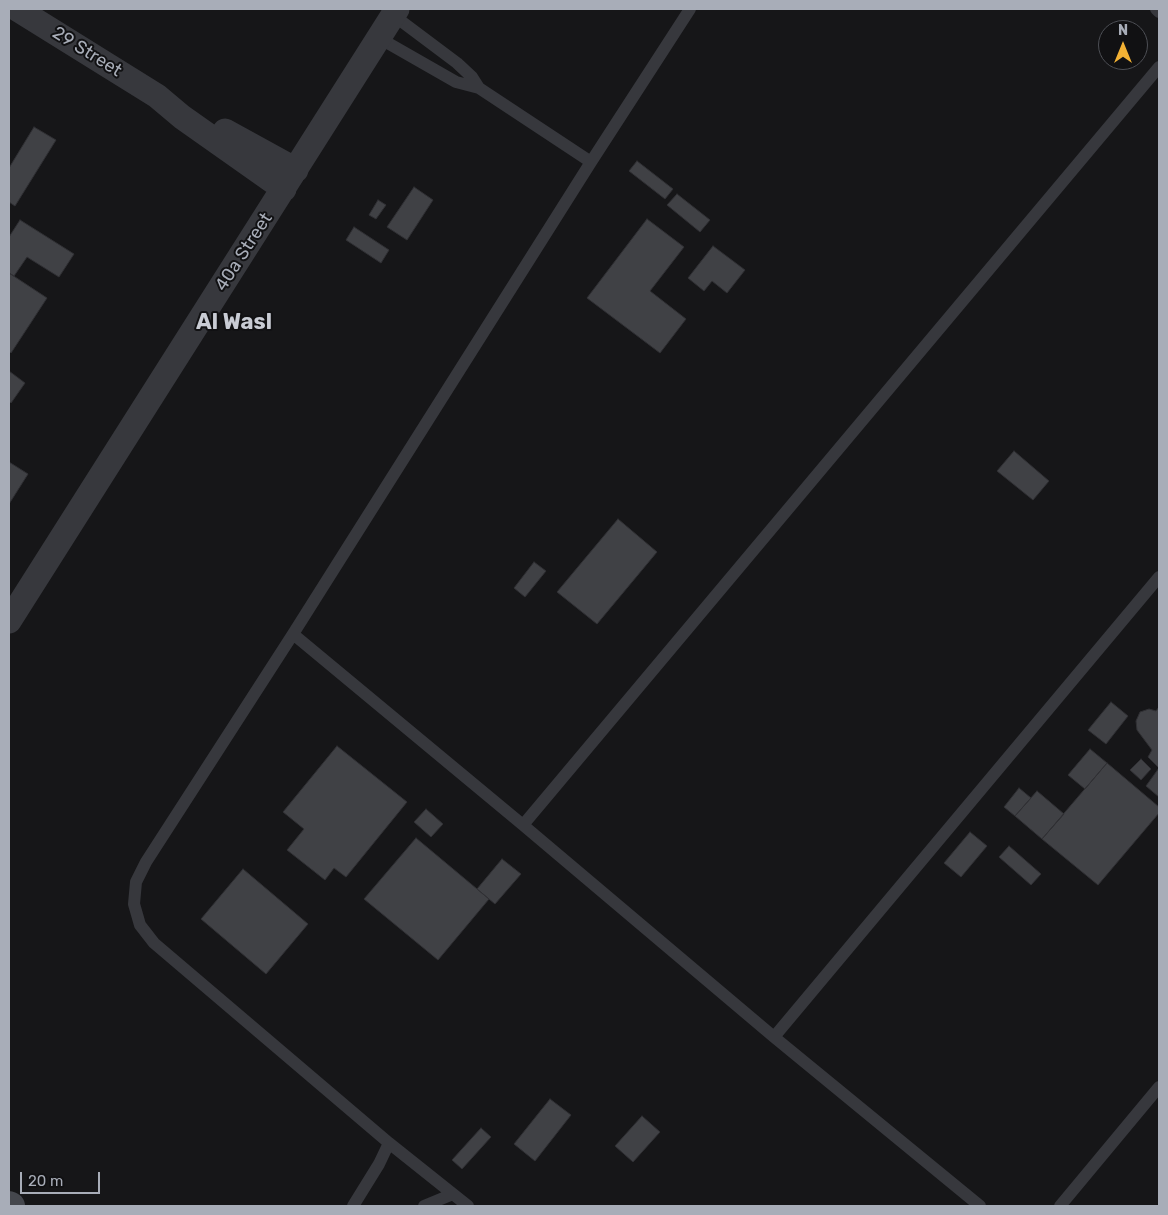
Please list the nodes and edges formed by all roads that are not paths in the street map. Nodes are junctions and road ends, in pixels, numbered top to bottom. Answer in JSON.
{"nodes":[{"id":1,"x":17,"y":9,"type":"edge"},
{"id":2,"x":690,"y":9,"type":"edge"},
{"id":3,"x":1156,"y":9,"type":"edge"},
{"id":4,"x":395,"y":12,"type":"edge"},
{"id":5,"x":1159,"y":12,"type":"edge"},
{"id":6,"x":379,"y":38,"type":"junction"},
{"id":7,"x":1159,"y":67,"type":"edge"},
{"id":8,"x":479,"y":88,"type":"junction"},
{"id":9,"x":591,"y":162,"type":"junction"},
{"id":10,"x":290,"y":180,"type":"junction"},
{"id":11,"x":1159,"y":577,"type":"edge"},
{"id":12,"x":9,"y":620,"type":"edge"},
{"id":13,"x":293,"y":634,"type":"junction"},
{"id":14,"x":523,"y":825,"type":"junction"},
{"id":15,"x":774,"y":1037,"type":"junction"},
{"id":16,"x":1159,"y":1087,"type":"edge"},
{"id":17,"x":389,"y":1143,"type":"junction"},
{"id":18,"x":453,"y":1194,"type":"junction"},
{"id":19,"x":354,"y":1206,"type":"edge"},
{"id":20,"x":424,"y":1206,"type":"edge"},
{"id":21,"x":468,"y":1206,"type":"edge"},
{"id":22,"x":980,"y":1206,"type":"edge"},
{"id":23,"x":1060,"y":1206,"type":"edge"}],
"edges":[{"from":1,"to":10,"type":"street","name":"29 Street"},
{"from":2,"to":9,"type":"lane"},
{"from":3,"to":5,"type":"lane"},
{"from":4,"to":6,"type":"street","name":"40a Street"},
{"from":4,"to":8,"type":"lane"},
{"from":6,"to":8,"type":"lane"},
{"from":6,"to":10,"type":"street","name":"40a Street"},
{"from":7,"to":14,"type":"lane"},
{"from":8,"to":9,"type":"lane"},
{"from":9,"to":13,"type":"lane"},
{"from":10,"to":12,"type":"street","name":"40a Street"},
{"from":11,"to":15,"type":"lane"},
{"from":13,"to":14,"type":"lane"},
{"from":13,"to":17,"type":"lane"},
{"from":14,"to":15,"type":"lane"},
{"from":15,"to":22,"type":"lane"},
{"from":16,"to":23,"type":"lane"},
{"from":17,"to":18,"type":"lane"},
{"from":17,"to":19,"type":"lane"},
{"from":18,"to":20,"type":"lane"},
{"from":18,"to":21,"type":"lane"}]}
